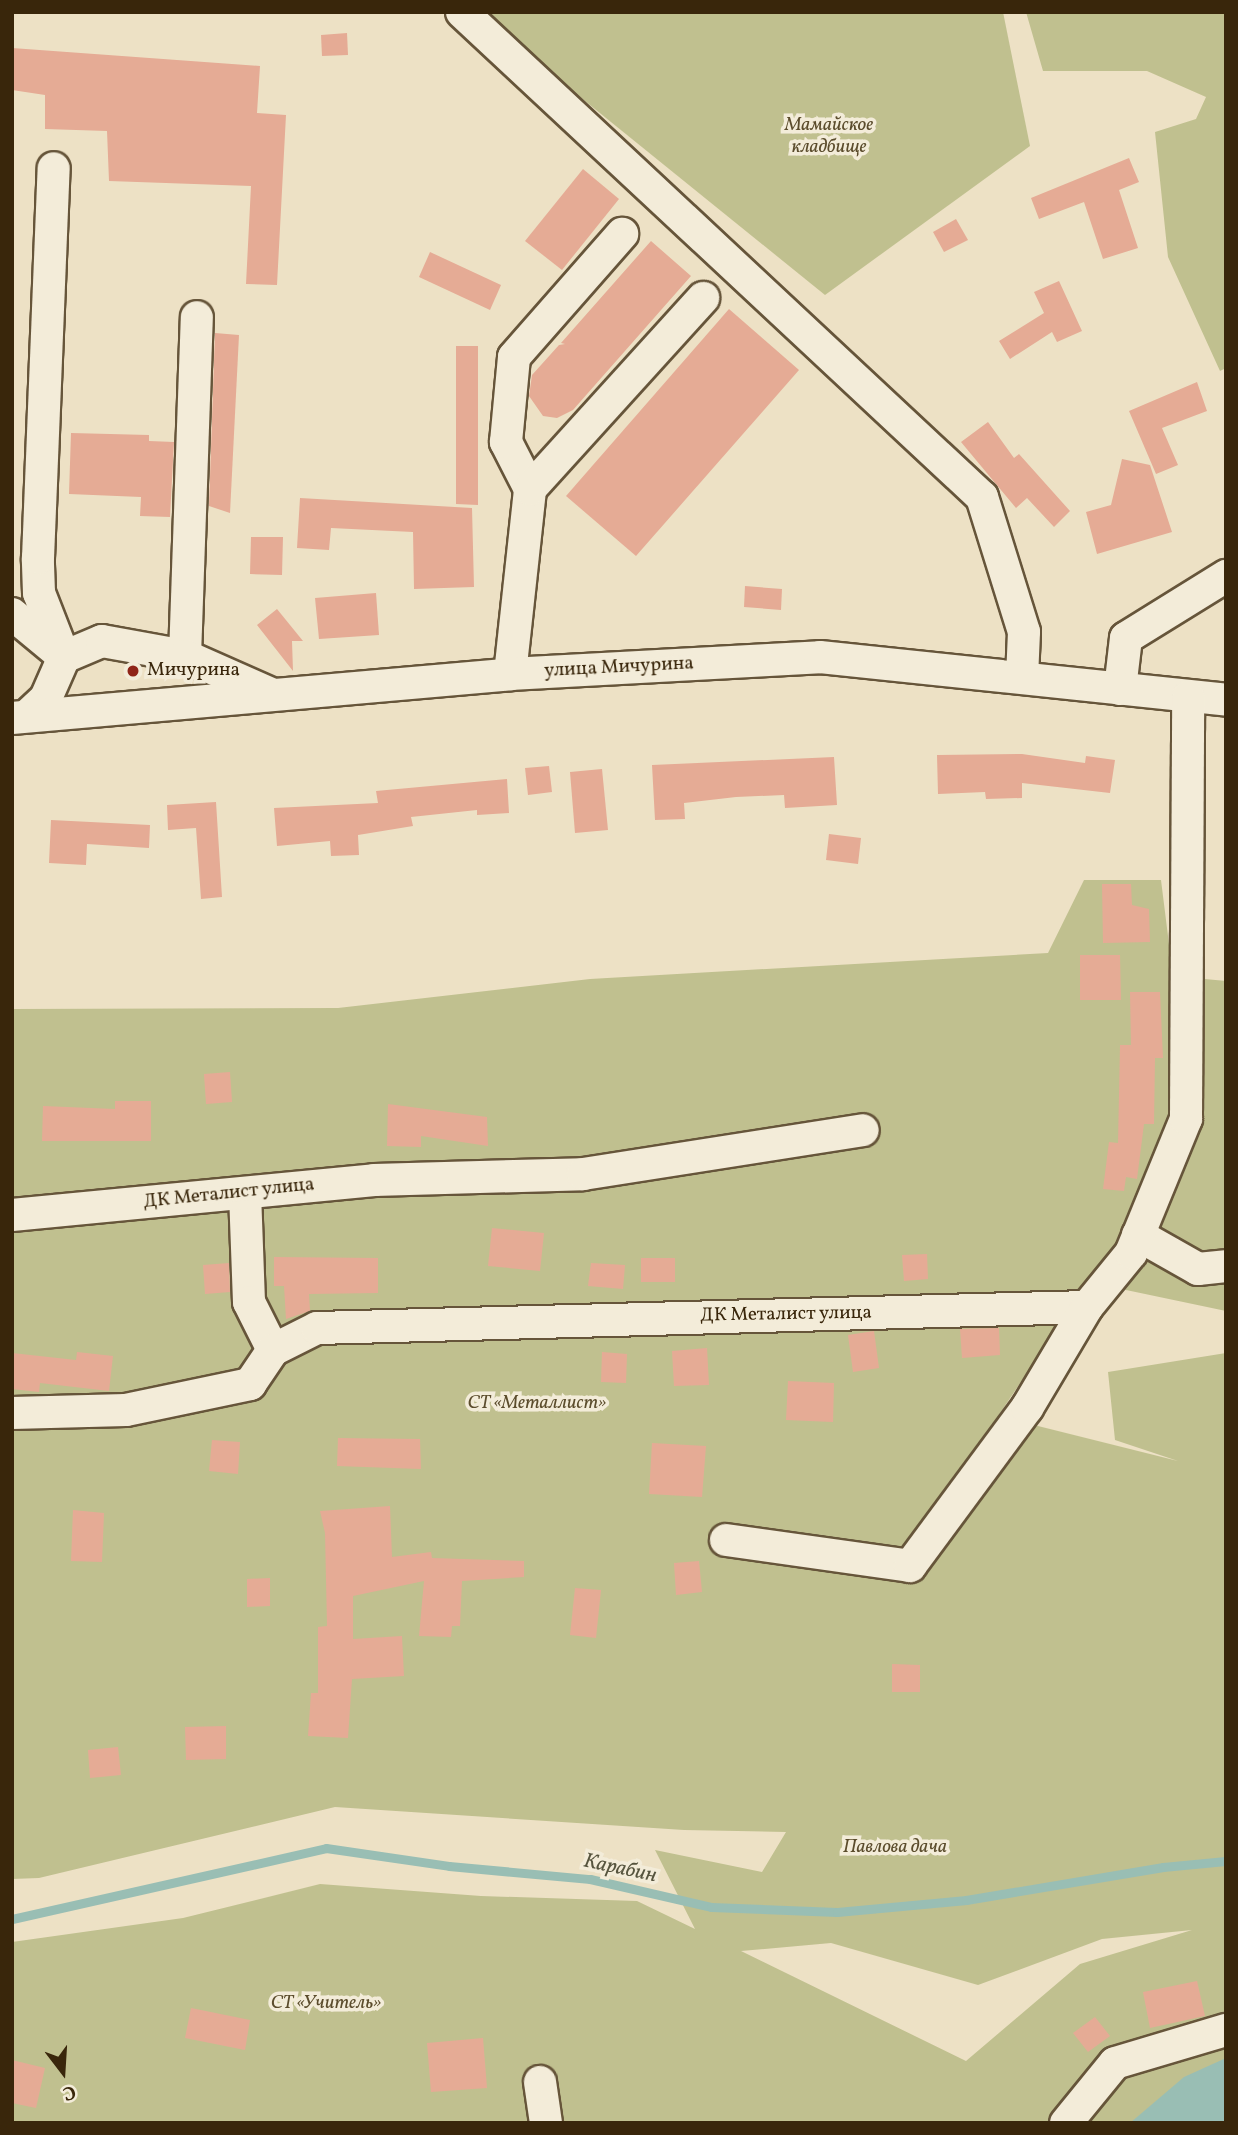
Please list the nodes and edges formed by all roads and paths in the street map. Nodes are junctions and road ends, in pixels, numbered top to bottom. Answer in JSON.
{"nodes":[{"id":1,"x":462,"y":12,"type":"edge"},
{"id":2,"x":54,"y":169,"type":"dead end"},
{"id":3,"x":622,"y":234,"type":"dead end"},
{"id":4,"x":703,"y":298,"type":"dead end"},
{"id":5,"x":197,"y":317,"type":"dead end"},
{"id":6,"x":530,"y":489,"type":"junction"},
{"id":7,"x":1226,"y":576,"type":"edge"},
{"id":8,"x":25,"y":599,"type":"edge"},
{"id":9,"x":12,"y":614,"type":"edge"},
{"id":10,"x":185,"y":656,"type":"junction"},
{"id":11,"x":64,"y":657,"type":"junction"},
{"id":12,"x":510,"y":674,"type":"junction"},
{"id":13,"x":1022,"y":677,"type":"junction"},
{"id":14,"x":1120,"y":689,"type":"junction"},
{"id":15,"x":277,"y":696,"type":"junction"},
{"id":16,"x":1188,"y":696,"type":"junction"},
{"id":17,"x":1226,"y":700,"type":"edge"},
{"id":18,"x":20,"y":717,"type":"edge"},
{"id":19,"x":863,"y":1130,"type":"dead end"},
{"id":20,"x":245,"y":1193,"type":"junction"},
{"id":21,"x":12,"y":1214,"type":"edge"},
{"id":22,"x":1138,"y":1235,"type":"junction"},
{"id":23,"x":1226,"y":1266,"type":"edge"},
{"id":24,"x":1087,"y":1307,"type":"junction"},
{"id":25,"x":273,"y":1350,"type":"junction"},
{"id":26,"x":12,"y":1413,"type":"edge"},
{"id":27,"x":726,"y":1540,"type":"dead end"},
{"id":28,"x":1226,"y":2030,"type":"edge"},
{"id":29,"x":541,"y":2082,"type":"dead end"},
{"id":30,"x":546,"y":2123,"type":"edge"},
{"id":31,"x":1066,"y":2123,"type":"edge"}],
"edges":[{"from":1,"to":13,"type":"street"},
{"from":2,"to":8,"type":"street"},
{"from":3,"to":6,"type":"street"},
{"from":4,"to":6,"type":"street"},
{"from":5,"to":10,"type":"street"},
{"from":6,"to":12,"type":"street"},
{"from":7,"to":14,"type":"street"},
{"from":8,"to":11,"type":"street"},
{"from":9,"to":11,"type":"street"},
{"from":10,"to":11,"type":"street"},
{"from":10,"to":15,"type":"street"},
{"from":11,"to":18,"type":"street"},
{"from":12,"to":13,"type":"street","name":"улица Мичурина"},
{"from":12,"to":15,"type":"street","name":"улица Мичурина"},
{"from":13,"to":14,"type":"street","name":"улица Мичурина"},
{"from":14,"to":16,"type":"street","name":"улица Мичурина"},
{"from":15,"to":18,"type":"street","name":"улица Мичурина"},
{"from":16,"to":17,"type":"street","name":"улица Мичурина"},
{"from":16,"to":22,"type":"street"},
{"from":19,"to":20,"type":"street","name":"ДК Металист улица"},
{"from":20,"to":21,"type":"street","name":"ДК Металист улица"},
{"from":20,"to":25,"type":"street"},
{"from":22,"to":23,"type":"street"},
{"from":22,"to":24,"type":"street"},
{"from":24,"to":25,"type":"street","name":"ДК Металист улица"},
{"from":24,"to":27,"type":"street"},
{"from":25,"to":26,"type":"street","name":"ДК Металист улица"},
{"from":28,"to":31,"type":"street"},
{"from":29,"to":30,"type":"street"}]}
